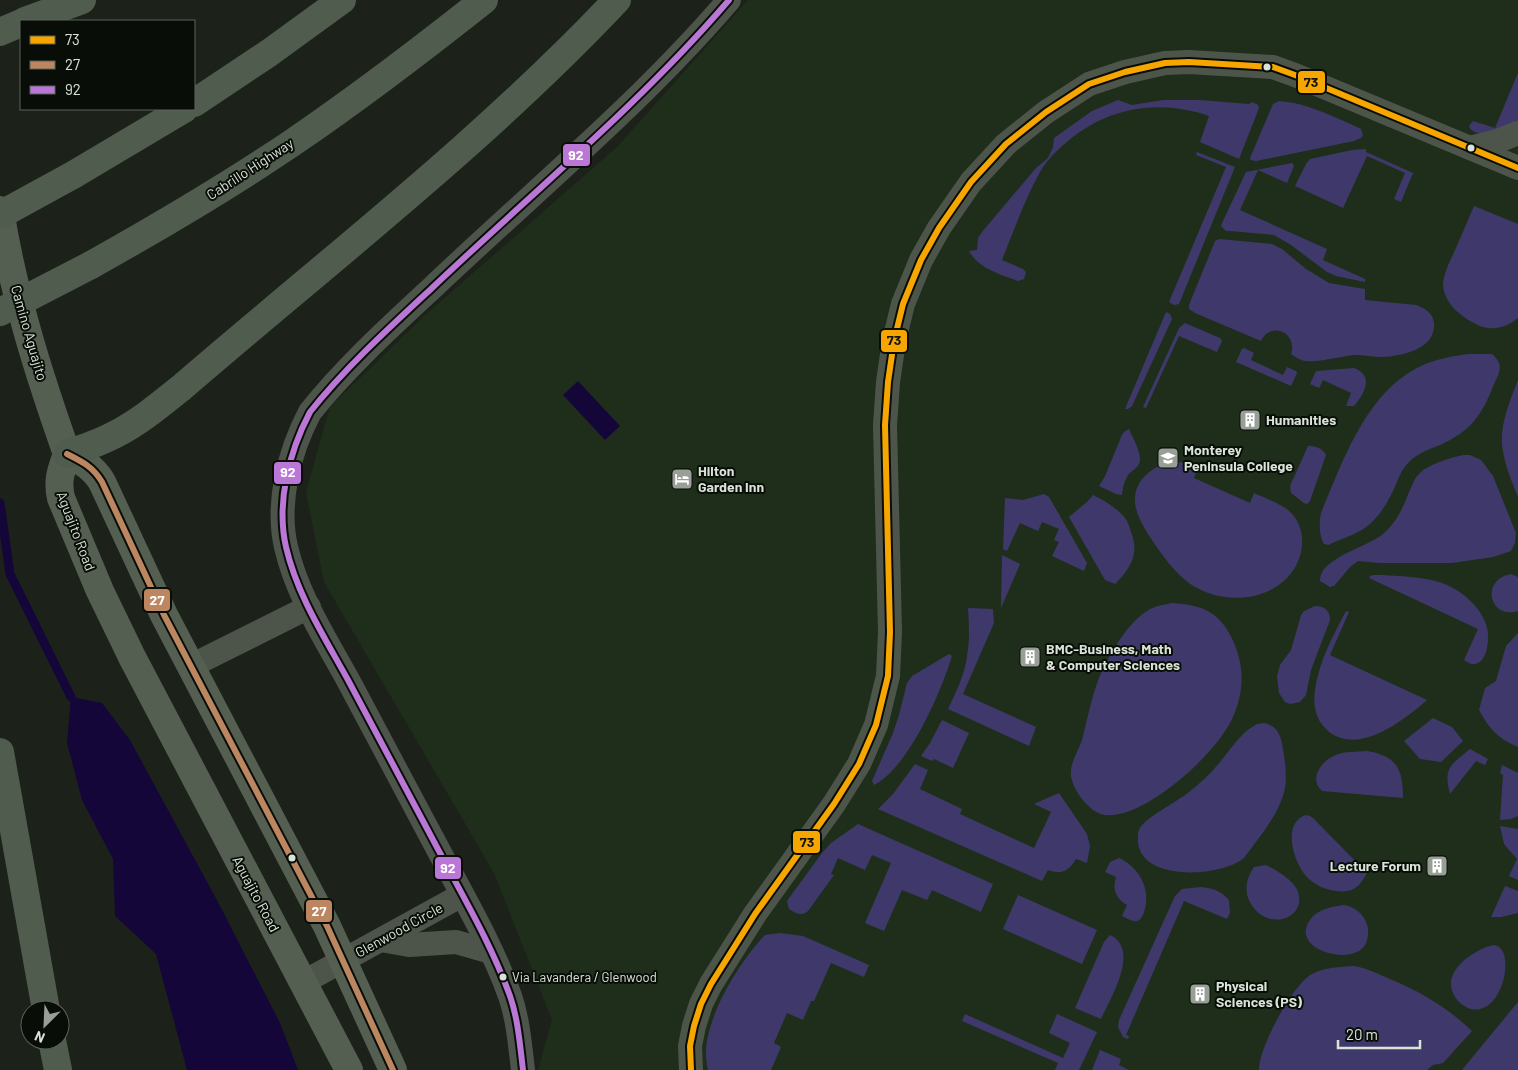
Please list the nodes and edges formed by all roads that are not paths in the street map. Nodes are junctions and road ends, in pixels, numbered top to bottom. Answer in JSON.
{"nodes":[{"id":1,"x":82,"y":0,"type":"edge"},
{"id":2,"x":342,"y":0,"type":"edge"},
{"id":3,"x":484,"y":0,"type":"edge"},
{"id":4,"x":617,"y":0,"type":"edge"},
{"id":5,"x":729,"y":0,"type":"edge"},
{"id":6,"x":28,"y":20,"type":"edge"},
{"id":7,"x":20,"y":23,"type":"edge"},
{"id":8,"x":0,"y":32,"type":"edge"},
{"id":9,"x":195,"y":102,"type":"edge"},
{"id":10,"x":182,"y":110,"type":"edge"},
{"id":11,"x":1518,"y":133,"type":"edge"},
{"id":12,"x":1470,"y":148,"type":"junction"},
{"id":13,"x":1518,"y":168,"type":"edge"},
{"id":14,"x":0,"y":210,"type":"edge"},
{"id":15,"x":0,"y":215,"type":"edge"},
{"id":16,"x":0,"y":312,"type":"edge"},
{"id":17,"x":68,"y":454,"type":"junction"},
{"id":18,"x":309,"y":607,"type":"junction"},
{"id":19,"x":190,"y":666,"type":"junction"},
{"id":20,"x":0,"y":752,"type":"edge"},
{"id":21,"x":462,"y":895,"type":"junction"},
{"id":22,"x":381,"y":940,"type":"junction"},
{"id":23,"x":491,"y":952,"type":"junction"},
{"id":24,"x":343,"y":961,"type":"junction"},
{"id":25,"x":302,"y":982,"type":"junction"},
{"id":26,"x":44,"y":1000,"type":"edge"},
{"id":27,"x":54,"y":1050,"type":"edge"},
{"id":28,"x":58,"y":1070,"type":"edge"},
{"id":29,"x":349,"y":1070,"type":"edge"},
{"id":30,"x":393,"y":1070,"type":"edge"},
{"id":31,"x":523,"y":1070,"type":"edge"},
{"id":32,"x":691,"y":1070,"type":"edge"}],
"edges":[{"from":1,"to":6,"type":"highway"},
{"from":2,"to":9,"type":"highway"},
{"from":3,"to":16,"type":"highway","name":"Cabrillo Highway","bridge":true},
{"from":4,"to":17,"type":"highway"},
{"from":5,"to":18,"type":"street"},
{"from":7,"to":8,"type":"highway"},
{"from":10,"to":15,"type":"highway","bridge":true},
{"from":11,"to":12,"type":"street"},
{"from":12,"to":13,"type":"street"},
{"from":12,"to":32,"type":"street"},
{"from":14,"to":17,"type":"main road","name":"Camino Aguajito"},
{"from":17,"to":19,"type":"main road"},
{"from":17,"to":25,"type":"main road","name":"Aguajito Road"},
{"from":18,"to":19,"type":"street"},
{"from":18,"to":21,"type":"street"},
{"from":19,"to":24,"type":"main road"},
{"from":20,"to":26,"type":"highway"},
{"from":21,"to":22,"type":"street","name":"Glenwood Circle"},
{"from":21,"to":23,"type":"street"},
{"from":22,"to":23,"type":"street"},
{"from":22,"to":24,"type":"street","name":"Glenwood Circle"},
{"from":23,"to":31,"type":"street"},
{"from":24,"to":25,"type":"street","name":"Glenwood Circle"},
{"from":24,"to":30,"type":"main road"},
{"from":25,"to":29,"type":"main road","name":"Aguajito Road"},
{"from":27,"to":28,"type":"highway"}]}
